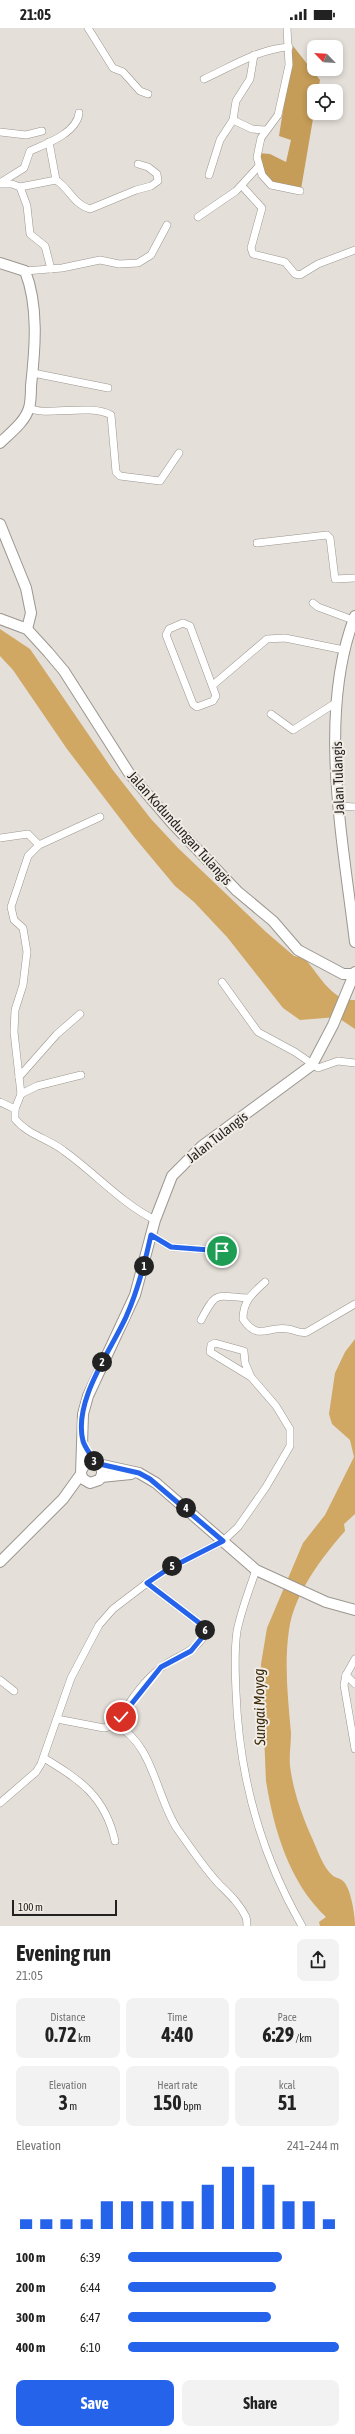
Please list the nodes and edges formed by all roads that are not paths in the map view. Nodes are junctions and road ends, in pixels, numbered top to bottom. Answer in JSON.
{"nodes":[{"id":1,"x":88,"y":28,"type":"edge"},
{"id":2,"x":287,"y":28,"type":"edge"},
{"id":3,"x":289,"y":47,"type":"junction"},
{"id":4,"x":254,"y":55,"type":"junction"},
{"id":5,"x":204,"y":79,"type":"dead end"},
{"id":6,"x":148,"y":94,"type":"dead end"},
{"id":7,"x":78,"y":112,"type":"dead end"},
{"id":8,"x":233,"y":120,"type":"junction"},
{"id":9,"x":265,"y":130,"type":"junction"},
{"id":10,"x":42,"y":131,"type":"dead end"},
{"id":11,"x":0,"y":132,"type":"edge"},
{"id":12,"x":49,"y":142,"type":"junction"},
{"id":13,"x":138,"y":164,"type":"dead end"},
{"id":14,"x":258,"y":167,"type":"junction"},
{"id":15,"x":209,"y":175,"type":"dead end"},
{"id":16,"x":56,"y":180,"type":"junction"},
{"id":17,"x":0,"y":183,"type":"edge"},
{"id":18,"x":242,"y":186,"type":"junction"},
{"id":19,"x":20,"y":187,"type":"junction"},
{"id":20,"x":300,"y":191,"type":"dead end"},
{"id":21,"x":198,"y":217,"type":"dead end"},
{"id":22,"x":167,"y":225,"type":"dead end"},
{"id":23,"x":355,"y":250,"type":"edge"},
{"id":24,"x":0,"y":263,"type":"edge"},
{"id":25,"x":51,"y":269,"type":"junction"},
{"id":26,"x":28,"y":271,"type":"junction"},
{"id":27,"x":38,"y":374,"type":"junction"},
{"id":28,"x":108,"y":388,"type":"dead end"},
{"id":29,"x":35,"y":410,"type":"junction"},
{"id":30,"x":0,"y":443,"type":"edge"},
{"id":31,"x":178,"y":453,"type":"dead end"},
{"id":32,"x":0,"y":524,"type":"edge"},
{"id":33,"x":257,"y":543,"type":"dead end"},
{"id":34,"x":355,"y":578,"type":"edge"},
{"id":35,"x":313,"y":603,"type":"dead end"},
{"id":36,"x":0,"y":619,"type":"edge"},
{"id":37,"x":354,"y":621,"type":"edge"},
{"id":38,"x":27,"y":629,"type":"junction"},
{"id":39,"x":344,"y":650,"type":"junction"},
{"id":40,"x":213,"y":685,"type":"junction"},
{"id":41,"x":338,"y":702,"type":"junction"},
{"id":42,"x":270,"y":714,"type":"dead end"},
{"id":43,"x":339,"y":806,"type":"junction"},
{"id":44,"x":355,"y":807,"type":"edge"},
{"id":45,"x":100,"y":817,"type":"dead end"},
{"id":46,"x":0,"y":838,"type":"edge"},
{"id":47,"x":39,"y":844,"type":"junction"},
{"id":48,"x":354,"y":931,"type":"edge"},
{"id":49,"x":355,"y":942,"type":"edge"},
{"id":50,"x":354,"y":973,"type":"edge"},
{"id":51,"x":222,"y":982,"type":"dead end"},
{"id":52,"x":80,"y":1014,"type":"dead end"},
{"id":53,"x":355,"y":1063,"type":"edge"},
{"id":54,"x":312,"y":1065,"type":"junction"},
{"id":55,"x":80,"y":1075,"type":"dead end"},
{"id":56,"x":19,"y":1077,"type":"junction"},
{"id":57,"x":21,"y":1094,"type":"junction"},
{"id":58,"x":0,"y":1102,"type":"edge"},
{"id":59,"x":15,"y":1109,"type":"junction"},
{"id":60,"x":155,"y":1220,"type":"junction"},
{"id":61,"x":151,"y":1235,"type":"junction"},
{"id":62,"x":222,"y":1251,"type":"dead end"},
{"id":63,"x":265,"y":1282,"type":"dead end"},
{"id":64,"x":248,"y":1298,"type":"junction"},
{"id":65,"x":355,"y":1304,"type":"edge"},
{"id":66,"x":201,"y":1320,"type":"dead end"},
{"id":67,"x":244,"y":1364,"type":"junction"},
{"id":68,"x":237,"y":1368,"type":"junction"},
{"id":69,"x":251,"y":1378,"type":"junction"},
{"id":70,"x":83,"y":1442,"type":"junction"},
{"id":71,"x":97,"y":1463,"type":"junction"},
{"id":72,"x":81,"y":1472,"type":"junction"},
{"id":73,"x":139,"y":1473,"type":"junction"},
{"id":74,"x":101,"y":1478,"type":"junction"},
{"id":75,"x":88,"y":1483,"type":"junction"},
{"id":76,"x":63,"y":1498,"type":"junction"},
{"id":77,"x":223,"y":1541,"type":"junction"},
{"id":78,"x":0,"y":1562,"type":"edge"},
{"id":79,"x":256,"y":1570,"type":"junction"},
{"id":80,"x":147,"y":1583,"type":"junction"},
{"id":81,"x":355,"y":1610,"type":"edge"},
{"id":82,"x":355,"y":1658,"type":"edge"},
{"id":83,"x":346,"y":1674,"type":"junction"},
{"id":84,"x":0,"y":1680,"type":"edge"},
{"id":85,"x":355,"y":1684,"type":"edge"},
{"id":86,"x":14,"y":1690,"type":"dead end"},
{"id":87,"x":57,"y":1719,"type":"junction"},
{"id":88,"x":116,"y":1724,"type":"junction"},
{"id":89,"x":355,"y":1749,"type":"edge"},
{"id":90,"x":44,"y":1758,"type":"junction"},
{"id":91,"x":0,"y":1803,"type":"edge"},
{"id":92,"x":115,"y":1841,"type":"dead end"},
{"id":93,"x":247,"y":1926,"type":"edge"},
{"id":94,"x":302,"y":1926,"type":"edge"}],
"edges":[{"from":1,"to":6,"type":"street"},
{"from":2,"to":3,"type":"street"},
{"from":3,"to":4,"type":"street"},
{"from":3,"to":9,"type":"street"},
{"from":4,"to":5,"type":"street"},
{"from":4,"to":8,"type":"street"},
{"from":7,"to":12,"type":"street"},
{"from":8,"to":9,"type":"street"},
{"from":8,"to":15,"type":"street"},
{"from":9,"to":14,"type":"street"},
{"from":10,"to":11,"type":"street"},
{"from":12,"to":16,"type":"street"},
{"from":12,"to":17,"type":"street"},
{"from":13,"to":16,"type":"street"},
{"from":14,"to":18,"type":"street"},
{"from":14,"to":20,"type":"street"},
{"from":16,"to":19,"type":"street"},
{"from":17,"to":19,"type":"street"},
{"from":18,"to":21,"type":"street"},
{"from":18,"to":23,"type":"street"},
{"from":19,"to":25,"type":"street"},
{"from":22,"to":25,"type":"street"},
{"from":24,"to":26,"type":"main road"},
{"from":25,"to":26,"type":"street"},
{"from":26,"to":27,"type":"main road"},
{"from":27,"to":28,"type":"street"},
{"from":27,"to":29,"type":"main road"},
{"from":29,"to":30,"type":"main road"},
{"from":29,"to":31,"type":"street"},
{"from":32,"to":38,"type":"main road"},
{"from":33,"to":34,"type":"street"},
{"from":35,"to":37,"type":"street"},
{"from":36,"to":38,"type":"main road","name":"Jalan Kodundungan Tulangis"},
{"from":37,"to":39,"type":"main road","name":"Jalan Tulangis"},
{"from":38,"to":50,"type":"main road","name":"Jalan Kodundungan Tulangis"},
{"from":39,"to":40,"type":"street"},
{"from":39,"to":41,"type":"main road","name":"Jalan Tulangis"},
{"from":40,"to":40,"type":"street"},
{"from":41,"to":42,"type":"street"},
{"from":41,"to":43,"type":"main road","name":"Jalan Tulangis"},
{"from":43,"to":44,"type":"street"},
{"from":43,"to":48,"type":"main road","name":"Jalan Tulangis"},
{"from":45,"to":47,"type":"street"},
{"from":46,"to":47,"type":"street"},
{"from":47,"to":56,"type":"street"},
{"from":48,"to":49,"type":"main road","name":"Jalan Tulangis"},
{"from":50,"to":54,"type":"main road","name":"Jalan Tulangis"},
{"from":51,"to":54,"type":"street"},
{"from":52,"to":56,"type":"street"},
{"from":53,"to":54,"type":"street"},
{"from":54,"to":60,"type":"main road","name":"Jalan Tulangis"},
{"from":55,"to":57,"type":"street"},
{"from":56,"to":57,"type":"street"},
{"from":57,"to":59,"type":"street"},
{"from":58,"to":59,"type":"street"},
{"from":59,"to":60,"type":"street"},
{"from":60,"to":61,"type":"main road","name":"Jalan Tulangis"},
{"from":61,"to":62,"type":"street"},
{"from":61,"to":70,"type":"main road","name":"Jalan Tulangis"},
{"from":63,"to":64,"type":"street"},
{"from":64,"to":65,"type":"street"},
{"from":64,"to":66,"type":"street"},
{"from":67,"to":68,"type":"street"},
{"from":67,"to":68,"type":"street"},
{"from":67,"to":69,"type":"street"},
{"from":68,"to":69,"type":"street"},
{"from":69,"to":77,"type":"street"},
{"from":70,"to":71,"type":"main road","name":"Jalan Tulangis"},
{"from":70,"to":72,"type":"main road","name":"Jalan Tulangis"},
{"from":71,"to":72,"type":"main road"},
{"from":71,"to":73,"type":"main road"},
{"from":71,"to":74,"type":"main road"},
{"from":72,"to":75,"type":"main road"},
{"from":72,"to":76,"type":"main road"},
{"from":73,"to":74,"type":"main road"},
{"from":73,"to":77,"type":"main road"},
{"from":74,"to":75,"type":"main road"},
{"from":75,"to":76,"type":"main road"},
{"from":76,"to":78,"type":"main road"},
{"from":77,"to":79,"type":"main road"},
{"from":77,"to":80,"type":"street"},
{"from":79,"to":81,"type":"main road"},
{"from":79,"to":94,"type":"street"},
{"from":80,"to":87,"type":"street"},
{"from":80,"to":88,"type":"street"},
{"from":82,"to":83,"type":"street"},
{"from":83,"to":85,"type":"street"},
{"from":83,"to":89,"type":"street"},
{"from":84,"to":86,"type":"street"},
{"from":87,"to":88,"type":"street"},
{"from":87,"to":90,"type":"street"},
{"from":88,"to":93,"type":"street"},
{"from":90,"to":91,"type":"street"},
{"from":90,"to":92,"type":"street"}]}
